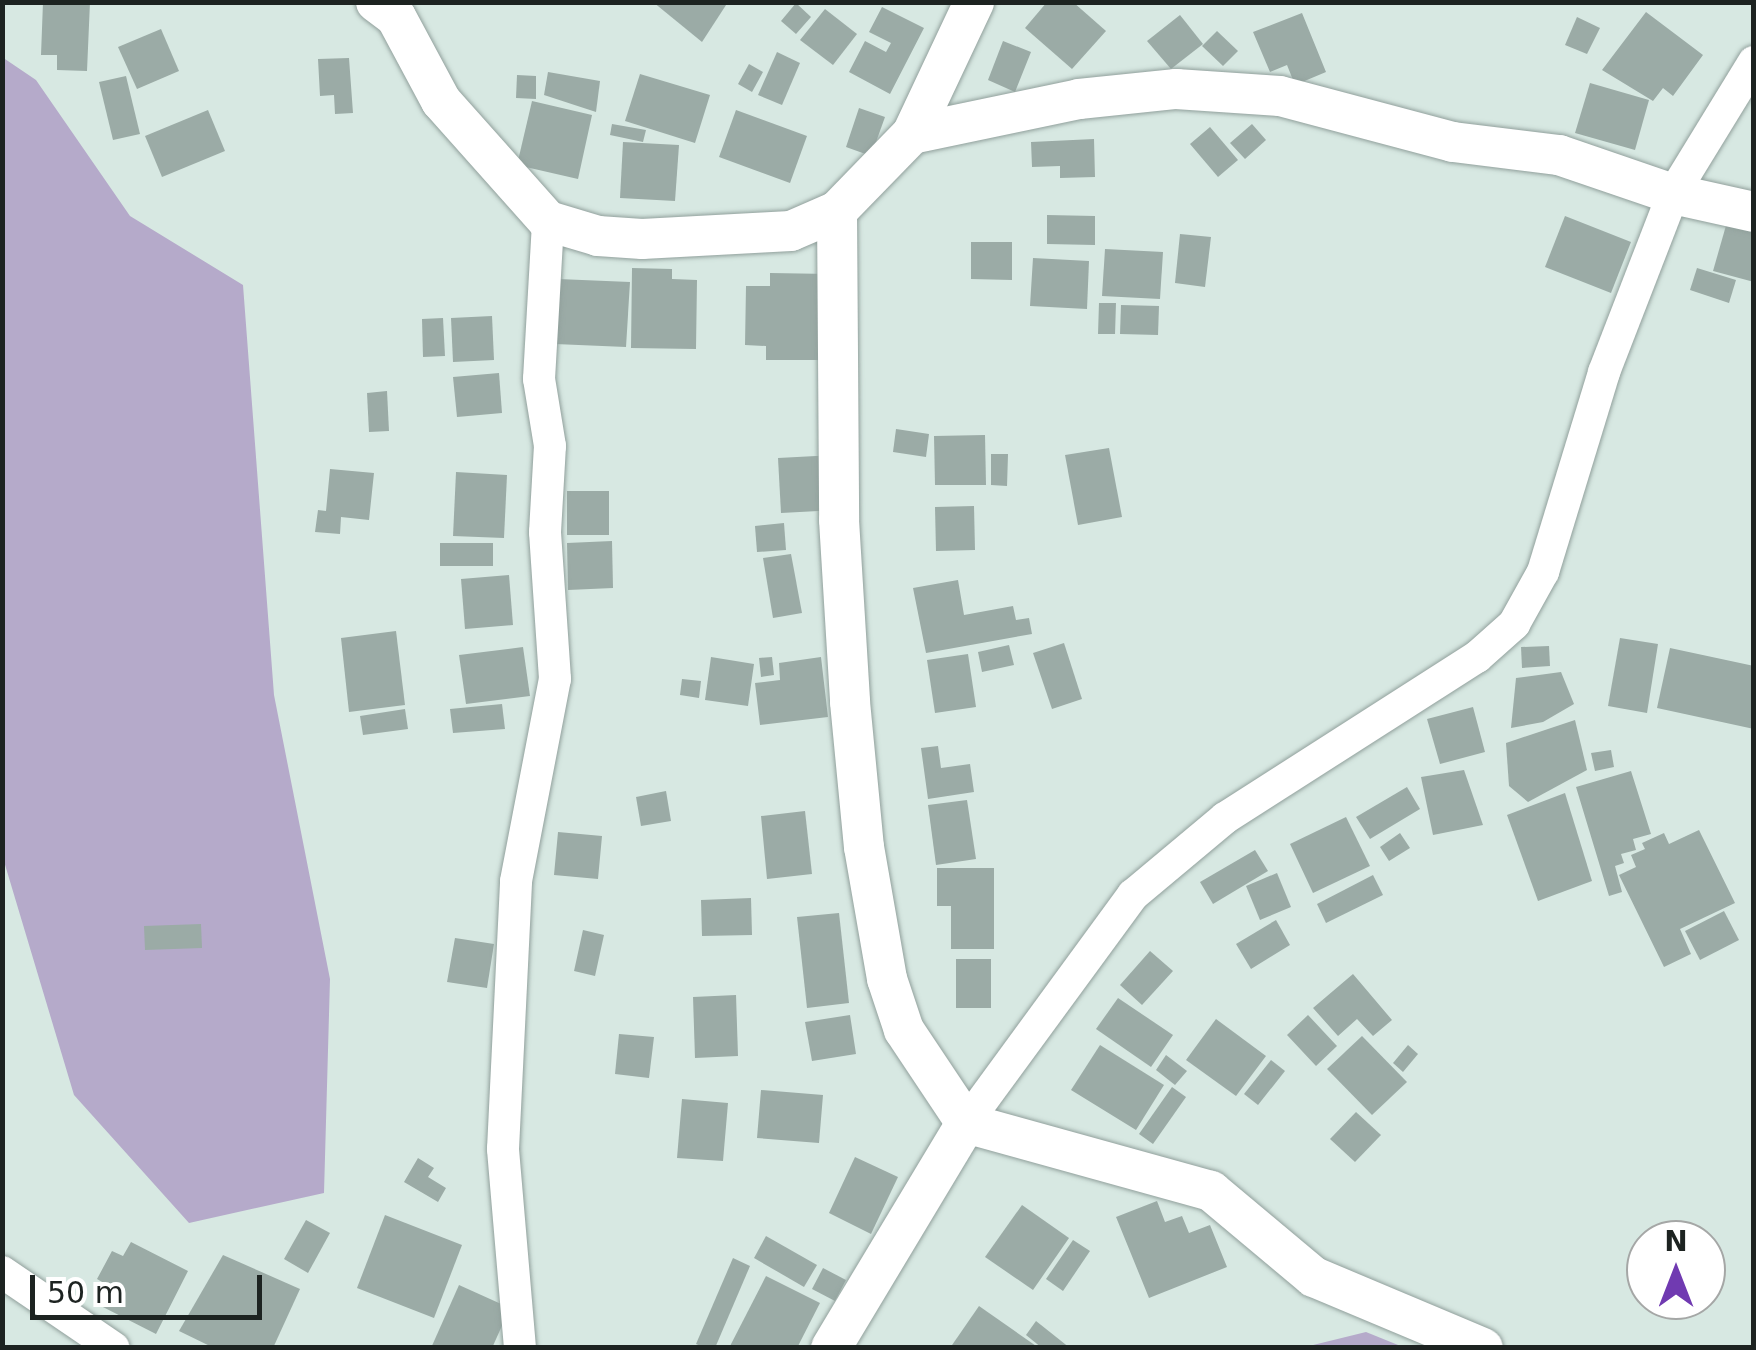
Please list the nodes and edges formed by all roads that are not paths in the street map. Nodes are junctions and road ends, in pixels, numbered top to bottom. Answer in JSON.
{"nodes":[{"id":1,"x":376,"y":2,"type":"edge"},
{"id":2,"x":974,"y":2,"type":"edge"},
{"id":3,"x":1754,"y":62,"type":"edge"},
{"id":4,"x":912,"y":134,"type":"junction"},
{"id":5,"x":1673,"y":194,"type":"junction"},
{"id":6,"x":838,"y":211,"type":"junction"},
{"id":7,"x":1754,"y":212,"type":"edge"},
{"id":8,"x":548,"y":221,"type":"junction"},
{"id":9,"x":966,"y":1123,"type":"junction"},
{"id":10,"x":2,"y":1272,"type":"edge"},
{"id":11,"x":114,"y":1348,"type":"edge"},
{"id":12,"x":520,"y":1348,"type":"edge"},
{"id":13,"x":831,"y":1348,"type":"edge"},
{"id":14,"x":1483,"y":1348,"type":"edge"}],
"edges":[{"from":1,"to":8,"type":"street"},
{"from":2,"to":4,"type":"street"},
{"from":3,"to":5,"type":"street"},
{"from":4,"to":5,"type":"street"},
{"from":4,"to":6,"type":"street"},
{"from":5,"to":7,"type":"street"},
{"from":5,"to":9,"type":"street"},
{"from":6,"to":8,"type":"street"},
{"from":6,"to":9,"type":"street"},
{"from":8,"to":12,"type":"street"},
{"from":9,"to":13,"type":"street"},
{"from":9,"to":14,"type":"street"},
{"from":10,"to":11,"type":"street"}]}
